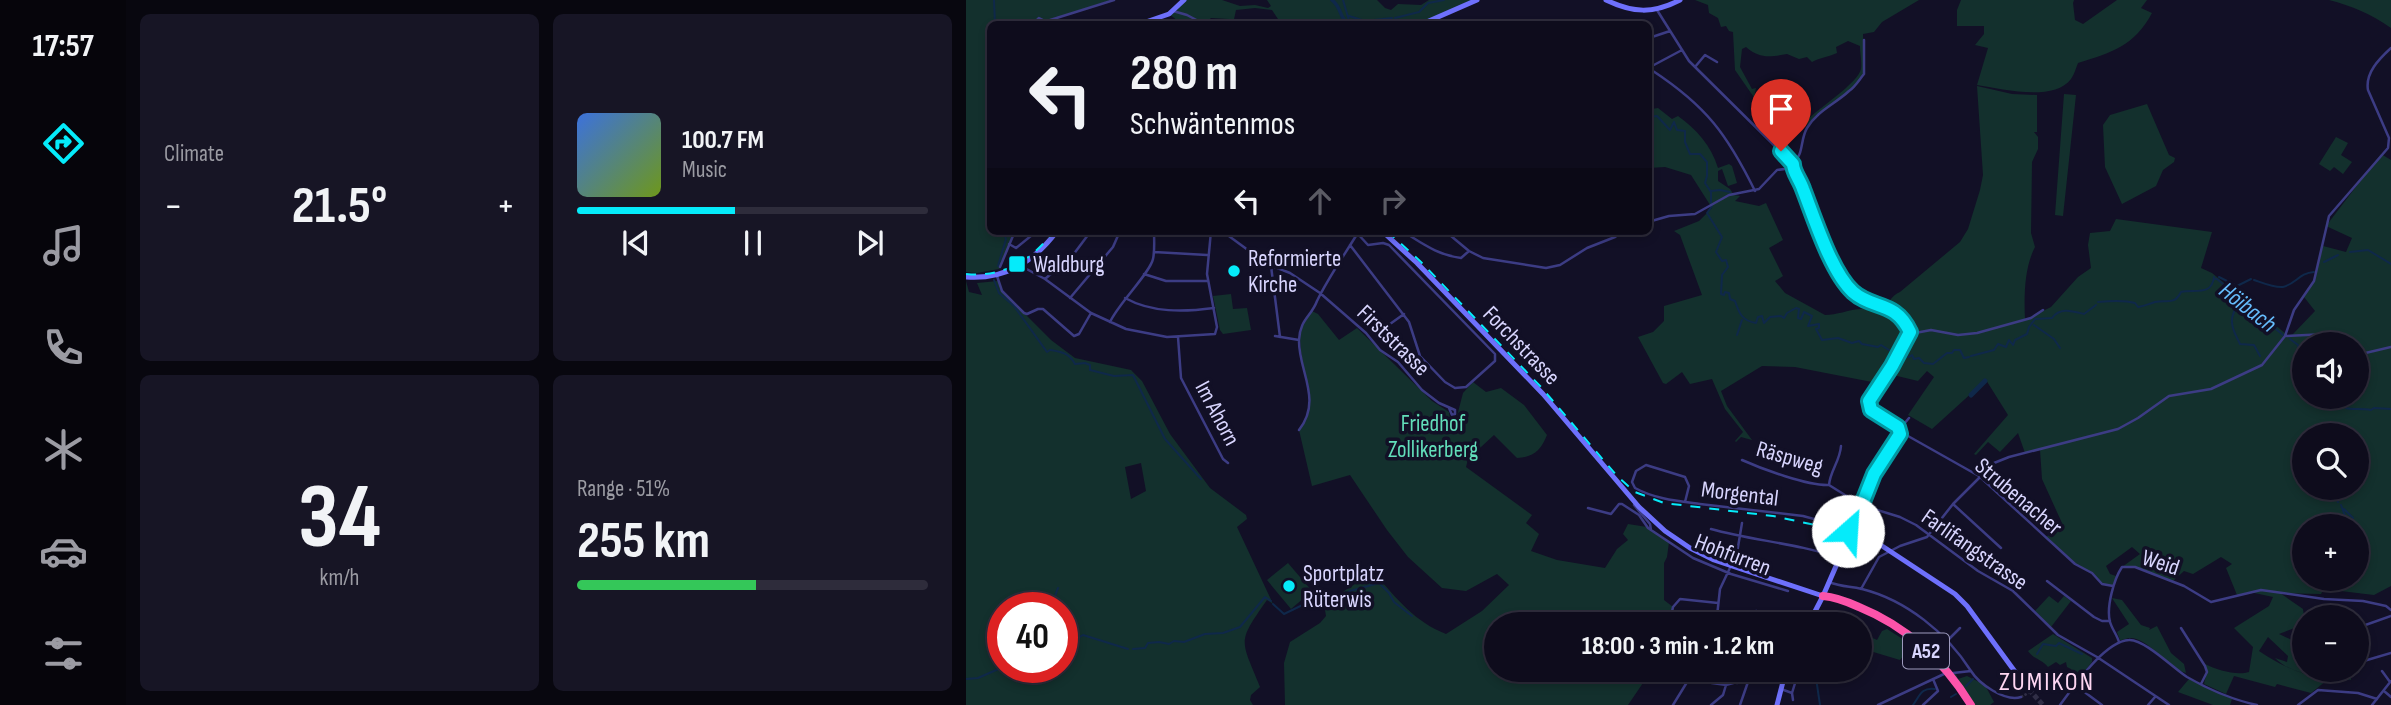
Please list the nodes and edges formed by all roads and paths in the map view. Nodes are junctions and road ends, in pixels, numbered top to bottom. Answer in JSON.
{"nodes":[{"id":1,"x":1114,"y":0,"type":"edge"},
{"id":2,"x":1477,"y":0,"type":"edge"},
{"id":3,"x":1606,"y":0,"type":"edge"},
{"id":4,"x":1680,"y":0,"type":"edge"},
{"id":5,"x":1182,"y":1,"type":"edge"},
{"id":6,"x":1657,"y":10,"type":"junction"},
{"id":7,"x":1173,"y":11,"type":"junction"},
{"id":8,"x":1048,"y":21,"type":"edge"},
{"id":9,"x":1150,"y":21,"type":"edge"},
{"id":10,"x":1198,"y":21,"type":"edge"},
{"id":11,"x":1429,"y":21,"type":"edge"},
{"id":12,"x":1670,"y":31,"type":"junction"},
{"id":13,"x":1652,"y":37,"type":"dead end"},
{"id":14,"x":1864,"y":40,"type":"dead end"},
{"id":15,"x":2391,"y":48,"type":"edge"},
{"id":16,"x":1682,"y":50,"type":"junction"},
{"id":17,"x":1717,"y":62,"type":"dead end"},
{"id":18,"x":1695,"y":67,"type":"junction"},
{"id":19,"x":1793,"y":166,"type":"junction"},
{"id":20,"x":1755,"y":191,"type":"junction"},
{"id":21,"x":1652,"y":221,"type":"edge"},
{"id":22,"x":1014,"y":235,"type":"edge"},
{"id":23,"x":1032,"y":235,"type":"edge"},
{"id":24,"x":1054,"y":235,"type":"edge"},
{"id":25,"x":1088,"y":235,"type":"edge"},
{"id":26,"x":1118,"y":235,"type":"edge"},
{"id":27,"x":1154,"y":235,"type":"edge"},
{"id":28,"x":1211,"y":235,"type":"edge"},
{"id":29,"x":1228,"y":235,"type":"edge"},
{"id":30,"x":1356,"y":235,"type":"edge"},
{"id":31,"x":1360,"y":235,"type":"edge"},
{"id":32,"x":1386,"y":235,"type":"edge"},
{"id":33,"x":1408,"y":235,"type":"edge"},
{"id":34,"x":1451,"y":235,"type":"edge"},
{"id":35,"x":1615,"y":235,"type":"edge"},
{"id":36,"x":1009,"y":244,"type":"junction"},
{"id":37,"x":1350,"y":246,"type":"junction"},
{"id":38,"x":1469,"y":251,"type":"junction"},
{"id":39,"x":1154,"y":253,"type":"junction"},
{"id":40,"x":1208,"y":256,"type":"junction"},
{"id":41,"x":1021,"y":266,"type":"junction"},
{"id":42,"x":1271,"y":266,"type":"junction"},
{"id":43,"x":1000,"y":267,"type":"dead end"},
{"id":44,"x":1144,"y":274,"type":"junction"},
{"id":45,"x":996,"y":276,"type":"junction"},
{"id":46,"x":966,"y":277,"type":"edge"},
{"id":47,"x":1045,"y":279,"type":"junction"},
{"id":48,"x":1208,"y":281,"type":"junction"},
{"id":49,"x":1320,"y":293,"type":"junction"},
{"id":50,"x":1070,"y":298,"type":"junction"},
{"id":51,"x":1125,"y":298,"type":"junction"},
{"id":52,"x":1214,"y":308,"type":"junction"},
{"id":53,"x":2043,"y":310,"type":"dead end"},
{"id":54,"x":1091,"y":313,"type":"junction"},
{"id":55,"x":1404,"y":314,"type":"junction"},
{"id":56,"x":1110,"y":323,"type":"junction"},
{"id":57,"x":1382,"y":329,"type":"dead end"},
{"id":58,"x":1910,"y":334,"type":"junction"},
{"id":59,"x":1275,"y":336,"type":"dead end"},
{"id":60,"x":2285,"y":336,"type":"junction"},
{"id":61,"x":2292,"y":336,"type":"edge"},
{"id":62,"x":1178,"y":337,"type":"junction"},
{"id":63,"x":1280,"y":337,"type":"junction"},
{"id":64,"x":1299,"y":340,"type":"junction"},
{"id":65,"x":2391,"y":347,"type":"edge"},
{"id":66,"x":2369,"y":352,"type":"edge"},
{"id":67,"x":1449,"y":408,"type":"dead end"},
{"id":68,"x":1909,"y":418,"type":"dead end"},
{"id":69,"x":1299,"y":430,"type":"dead end"},
{"id":70,"x":1900,"y":432,"type":"junction"},
{"id":71,"x":1841,"y":446,"type":"dead end"},
{"id":72,"x":1742,"y":460,"type":"dead end"},
{"id":73,"x":1228,"y":463,"type":"dead end"},
{"id":74,"x":1979,"y":477,"type":"junction"},
{"id":75,"x":1829,"y":485,"type":"junction"},
{"id":76,"x":1627,"y":493,"type":"junction"},
{"id":77,"x":1685,"y":502,"type":"junction"},
{"id":78,"x":1861,"y":505,"type":"junction"},
{"id":79,"x":1953,"y":505,"type":"junction"},
{"id":80,"x":1588,"y":508,"type":"dead end"},
{"id":81,"x":1742,"y":523,"type":"dead end"},
{"id":82,"x":1711,"y":529,"type":"dead end"},
{"id":83,"x":1651,"y":530,"type":"junction"},
{"id":84,"x":1852,"y":530,"type":"junction"},
{"id":85,"x":1929,"y":534,"type":"junction"},
{"id":86,"x":1740,"y":537,"type":"junction"},
{"id":87,"x":2001,"y":548,"type":"dead end"},
{"id":88,"x":1892,"y":551,"type":"junction"},
{"id":89,"x":1839,"y":558,"type":"junction"},
{"id":90,"x":1728,"y":571,"type":"junction"},
{"id":91,"x":2047,"y":581,"type":"dead end"},
{"id":92,"x":1829,"y":582,"type":"junction"},
{"id":93,"x":2113,"y":586,"type":"junction"},
{"id":94,"x":1861,"y":589,"type":"junction"},
{"id":95,"x":1788,"y":591,"type":"dead end"},
{"id":96,"x":1823,"y":596,"type":"junction"},
{"id":97,"x":1718,"y":603,"type":"junction"},
{"id":98,"x":2391,"y":610,"type":"edge"},
{"id":99,"x":1672,"y":612,"type":"edge"},
{"id":100,"x":1717,"y":612,"type":"edge"},
{"id":101,"x":1815,"y":612,"type":"edge"},
{"id":102,"x":2391,"y":616,"type":"edge"},
{"id":103,"x":2110,"y":621,"type":"junction"},
{"id":104,"x":2369,"y":624,"type":"edge"},
{"id":105,"x":1960,"y":628,"type":"dead end"},
{"id":106,"x":2180,"y":628,"type":"dead end"},
{"id":107,"x":1947,"y":641,"type":"junction"},
{"id":108,"x":2119,"y":642,"type":"junction"},
{"id":109,"x":2391,"y":653,"type":"edge"},
{"id":110,"x":2097,"y":657,"type":"junction"},
{"id":111,"x":2369,"y":659,"type":"edge"},
{"id":112,"x":1971,"y":671,"type":"junction"},
{"id":113,"x":2382,"y":671,"type":"dead end"},
{"id":114,"x":1953,"y":673,"type":"dead end"},
{"id":115,"x":1944,"y":674,"type":"dead end"},
{"id":116,"x":1933,"y":679,"type":"junction"},
{"id":117,"x":1687,"y":682,"type":"edge"},
{"id":118,"x":1710,"y":682,"type":"edge"},
{"id":119,"x":1740,"y":682,"type":"edge"},
{"id":120,"x":1748,"y":682,"type":"edge"},
{"id":121,"x":1783,"y":682,"type":"edge"},
{"id":122,"x":1795,"y":682,"type":"edge"},
{"id":123,"x":2391,"y":682,"type":"edge"},
{"id":124,"x":1737,"y":683,"type":"joint"},
{"id":125,"x":2024,"y":684,"type":"tunnel mouth"},
{"id":126,"x":2201,"y":684,"type":"junction"},
{"id":127,"x":1726,"y":685,"type":"junction"},
{"id":128,"x":2075,"y":685,"type":"junction"},
{"id":129,"x":1781,"y":689,"type":"junction"},
{"id":130,"x":2384,"y":691,"type":"junction"},
{"id":131,"x":1792,"y":693,"type":"junction"},
{"id":132,"x":2021,"y":697,"type":"dead end"},
{"id":133,"x":2155,"y":697,"type":"junction"},
{"id":134,"x":2391,"y":697,"type":"edge"},
{"id":135,"x":2377,"y":699,"type":"junction"},
{"id":136,"x":1793,"y":700,"type":"dead end"},
{"id":137,"x":1673,"y":705,"type":"edge"},
{"id":138,"x":1711,"y":705,"type":"edge"},
{"id":139,"x":1740,"y":705,"type":"edge"},
{"id":140,"x":1777,"y":705,"type":"edge"},
{"id":141,"x":1878,"y":705,"type":"edge"},
{"id":142,"x":1923,"y":705,"type":"edge"},
{"id":143,"x":1970,"y":705,"type":"edge"},
{"id":144,"x":2060,"y":705,"type":"edge"},
{"id":145,"x":2102,"y":705,"type":"edge"},
{"id":146,"x":2148,"y":705,"type":"edge"},
{"id":147,"x":2169,"y":705,"type":"edge"},
{"id":148,"x":2257,"y":705,"type":"edge"},
{"id":149,"x":2298,"y":705,"type":"edge"},
{"id":150,"x":2372,"y":705,"type":"edge"}],
"edges":[{"from":1,"to":8,"type":"street"},
{"from":2,"to":11,"type":"main road"},
{"from":3,"to":6,"type":"main road"},
{"from":4,"to":6,"type":"main road"},
{"from":5,"to":7,"type":"main road"},
{"from":6,"to":12,"type":"street"},
{"from":7,"to":9,"type":"main road"},
{"from":7,"to":10,"type":"street"},
{"from":12,"to":13,"type":"street"},
{"from":12,"to":16,"type":"street"},
{"from":14,"to":19,"type":"street"},
{"from":15,"to":60,"type":"street"},
{"from":16,"to":18,"type":"street"},
{"from":16,"to":20,"type":"street"},
{"from":17,"to":18,"type":"street"},
{"from":18,"to":19,"type":"street"},
{"from":19,"to":20,"type":"street"},
{"from":19,"to":58,"type":"street"},
{"from":20,"to":21,"type":"street"},
{"from":22,"to":36,"type":"street"},
{"from":23,"to":36,"type":"street"},
{"from":24,"to":41,"type":"main road"},
{"from":25,"to":47,"type":"street"},
{"from":26,"to":50,"type":"street"},
{"from":27,"to":39,"type":"street"},
{"from":28,"to":40,"type":"street"},
{"from":29,"to":42,"type":"street","name":"Firststrasse"},
{"from":30,"to":37,"type":"street"},
{"from":31,"to":55,"type":"street"},
{"from":32,"to":76,"type":"main road","name":"Forchstrasse"},
{"from":33,"to":38,"type":"street"},
{"from":34,"to":38,"type":"street"},
{"from":35,"to":38,"type":"street"},
{"from":36,"to":43,"type":"street"},
{"from":37,"to":49,"type":"street"},
{"from":37,"to":55,"type":"street"},
{"from":39,"to":40,"type":"street"},
{"from":39,"to":44,"type":"street"},
{"from":40,"to":48,"type":"street"},
{"from":41,"to":45,"type":"main road"},
{"from":41,"to":47,"type":"street"},
{"from":42,"to":49,"type":"street","name":"Firststrasse"},
{"from":42,"to":63,"type":"street"},
{"from":44,"to":48,"type":"street"},
{"from":44,"to":51,"type":"street"},
{"from":45,"to":46,"type":"main road"},
{"from":45,"to":54,"type":"street"},
{"from":47,"to":50,"type":"street"},
{"from":48,"to":52,"type":"street"},
{"from":49,"to":64,"type":"street"},
{"from":49,"to":67,"type":"street","name":"Firststrasse"},
{"from":50,"to":54,"type":"street"},
{"from":51,"to":52,"type":"street"},
{"from":51,"to":56,"type":"street"},
{"from":52,"to":62,"type":"street"},
{"from":53,"to":58,"type":"street"},
{"from":54,"to":56,"type":"street"},
{"from":55,"to":57,"type":"street"},
{"from":56,"to":62,"type":"street"},
{"from":58,"to":70,"type":"street","name":"Strubenacher"},
{"from":59,"to":63,"type":"street"},
{"from":60,"to":61,"type":"street"},
{"from":60,"to":74,"type":"street"},
{"from":62,"to":73,"type":"street","name":"Im Ahorn"},
{"from":63,"to":64,"type":"street"},
{"from":64,"to":69,"type":"street"},
{"from":65,"to":66,"type":"street"},
{"from":68,"to":70,"type":"street"},
{"from":70,"to":74,"type":"street","name":"Strubenacher"},
{"from":70,"to":78,"type":"street"},
{"from":71,"to":75,"type":"street"},
{"from":72,"to":75,"type":"street","name":"Räspweg"},
{"from":74,"to":79,"type":"street"},
{"from":74,"to":93,"type":"street","name":"Strubenacher"},
{"from":75,"to":78,"type":"street","name":"Farlifangstrasse"},
{"from":76,"to":83,"type":"street","name":"Forchstrasse"},
{"from":76,"to":96,"type":"main road","name":"Forchstrasse"},
{"from":77,"to":77,"type":"street","name":"Morgental"},
{"from":77,"to":84,"type":"street","name":"Morgental"},
{"from":78,"to":84,"type":"street"},
{"from":78,"to":85,"type":"street","name":"Farlifangstrasse"},
{"from":79,"to":85,"type":"street"},
{"from":79,"to":87,"type":"street"},
{"from":80,"to":83,"type":"street"},
{"from":81,"to":86,"type":"street"},
{"from":82,"to":86,"type":"street"},
{"from":83,"to":90,"type":"street","name":"Hohfurren"},
{"from":84,"to":88,"type":"main road"},
{"from":84,"to":89,"type":"main road"},
{"from":85,"to":88,"type":"street"},
{"from":85,"to":110,"type":"street","name":"Farlifangstrasse"},
{"from":86,"to":89,"type":"street"},
{"from":86,"to":90,"type":"street"},
{"from":88,"to":94,"type":"street"},
{"from":88,"to":125,"type":"main road"},
{"from":89,"to":92,"type":"main road"},
{"from":90,"to":95,"type":"street","name":"Hohfurren"},
{"from":90,"to":97,"type":"street"},
{"from":91,"to":103,"type":"street"},
{"from":92,"to":94,"type":"street"},
{"from":92,"to":96,"type":"main road"},
{"from":93,"to":98,"type":"street","name":"Weid"},
{"from":93,"to":103,"type":"street","name":"Weid"},
{"from":94,"to":107,"type":"street"},
{"from":96,"to":101,"type":"main road"},
{"from":96,"to":143,"type":"highway","name":"Forchstrasse","number":"A52"},
{"from":97,"to":99,"type":"street"},
{"from":97,"to":100,"type":"street"},
{"from":102,"to":104,"type":"street"},
{"from":103,"to":108,"type":"street","name":"Weid"},
{"from":105,"to":107,"type":"street"},
{"from":106,"to":126,"type":"street"},
{"from":107,"to":112,"type":"street"},
{"from":108,"to":110,"type":"street"},
{"from":108,"to":126,"type":"street"},
{"from":109,"to":111,"type":"street"},
{"from":110,"to":128,"type":"street"},
{"from":110,"to":133,"type":"street","name":"Farlifangstrasse"},
{"from":112,"to":114,"type":"street"},
{"from":112,"to":132,"type":"street"},
{"from":113,"to":123,"type":"street"},
{"from":115,"to":116,"type":"street"},
{"from":116,"to":141,"type":"street"},
{"from":116,"to":142,"type":"street"},
{"from":117,"to":137,"type":"street"},
{"from":118,"to":127,"type":"street"},
{"from":119,"to":124,"type":"street"},
{"from":120,"to":139,"type":"street"},
{"from":121,"to":129,"type":"main road"},
{"from":122,"to":131,"type":"street"},
{"from":123,"to":130,"type":"street"},
{"from":124,"to":127,"type":"street"},
{"from":126,"to":148,"type":"street"},
{"from":127,"to":138,"type":"street"},
{"from":128,"to":144,"type":"street"},
{"from":128,"to":145,"type":"street"},
{"from":129,"to":131,"type":"street"},
{"from":129,"to":140,"type":"main road"},
{"from":130,"to":134,"type":"street"},
{"from":130,"to":135,"type":"street"},
{"from":131,"to":136,"type":"street"},
{"from":133,"to":146,"type":"street"},
{"from":133,"to":147,"type":"street","name":"Farlifangstrasse"},
{"from":135,"to":149,"type":"street"},
{"from":135,"to":150,"type":"street"}]}
